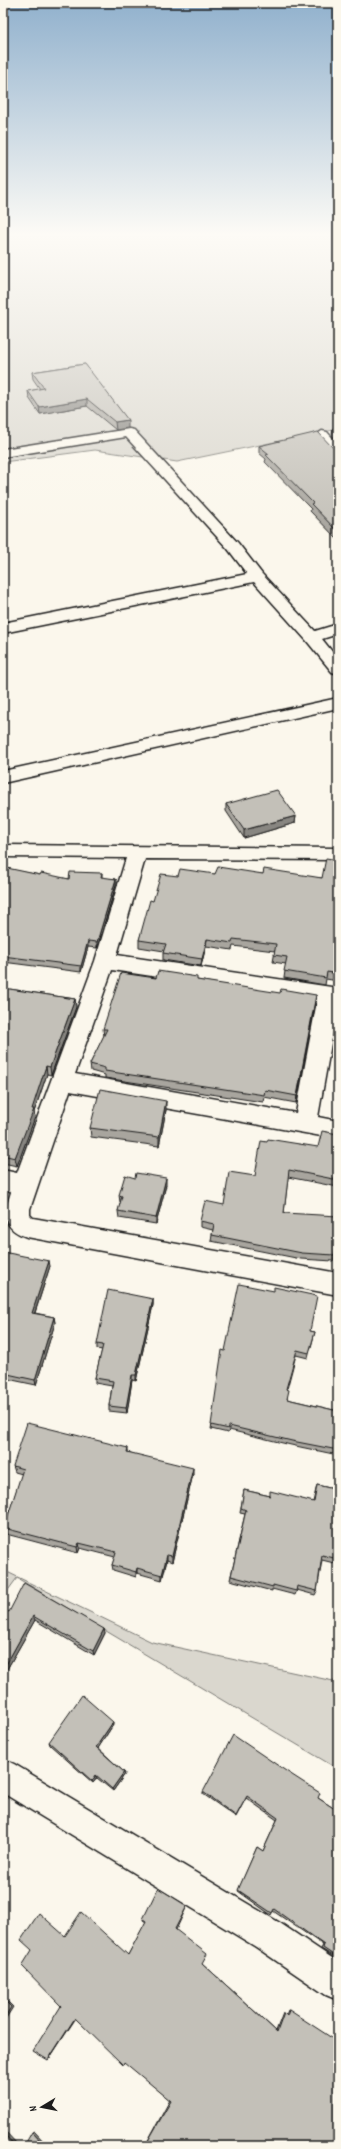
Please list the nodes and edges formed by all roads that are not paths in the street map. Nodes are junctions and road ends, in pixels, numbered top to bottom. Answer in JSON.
{"nodes":[{"id":1,"x":338,"y":432,"type":"edge"},
{"id":2,"x":82,"y":440,"type":"junction"},
{"id":3,"x":113,"y":447,"type":"dead end"},
{"id":4,"x":128,"y":451,"type":"dead end"},
{"id":5,"x":338,"y":451,"type":"edge"},
{"id":6,"x":3,"y":453,"type":"edge"},
{"id":7,"x":151,"y":456,"type":"junction"},
{"id":8,"x":257,"y":577,"type":"junction"},
{"id":9,"x":3,"y":628,"type":"edge"},
{"id":10,"x":338,"y":629,"type":"edge"},
{"id":11,"x":312,"y":637,"type":"junction"},
{"id":12,"x":338,"y":669,"type":"edge"},
{"id":13,"x":338,"y":702,"type":"edge"},
{"id":14,"x":3,"y":777,"type":"edge"},
{"id":15,"x":3,"y":851,"type":"edge"},
{"id":16,"x":137,"y":853,"type":"junction"},
{"id":17,"x":338,"y":854,"type":"edge"},
{"id":18,"x":105,"y":961,"type":"junction"},
{"id":19,"x":333,"y":996,"type":"edge"},
{"id":20,"x":62,"y":1081,"type":"junction"},
{"id":21,"x":305,"y":1124,"type":"junction"},
{"id":22,"x":338,"y":1130,"type":"edge"},
{"id":23,"x":14,"y":1183,"type":"edge"},
{"id":24,"x":338,"y":1284,"type":"edge"},
{"id":25,"x":3,"y":1775,"type":"edge"},
{"id":26,"x":338,"y":1983,"type":"edge"}],
"edges":[{"from":1,"to":5,"type":"street"},
{"from":2,"to":3,"type":"street"},
{"from":2,"to":6,"type":"street"},
{"from":2,"to":7,"type":"street"},
{"from":4,"to":7,"type":"street"},
{"from":7,"to":8,"type":"street"},
{"from":8,"to":9,"type":"street"},
{"from":8,"to":11,"type":"street"},
{"from":10,"to":11,"type":"street"},
{"from":11,"to":12,"type":"street"},
{"from":13,"to":14,"type":"street"},
{"from":15,"to":16,"type":"street"},
{"from":16,"to":17,"type":"street"},
{"from":16,"to":18,"type":"street"},
{"from":18,"to":19,"type":"street"},
{"from":18,"to":20,"type":"street"},
{"from":19,"to":21,"type":"street"},
{"from":20,"to":21,"type":"street"},
{"from":20,"to":23,"type":"street"},
{"from":21,"to":22,"type":"street"},
{"from":23,"to":24,"type":"street"},
{"from":25,"to":26,"type":"street"}]}
